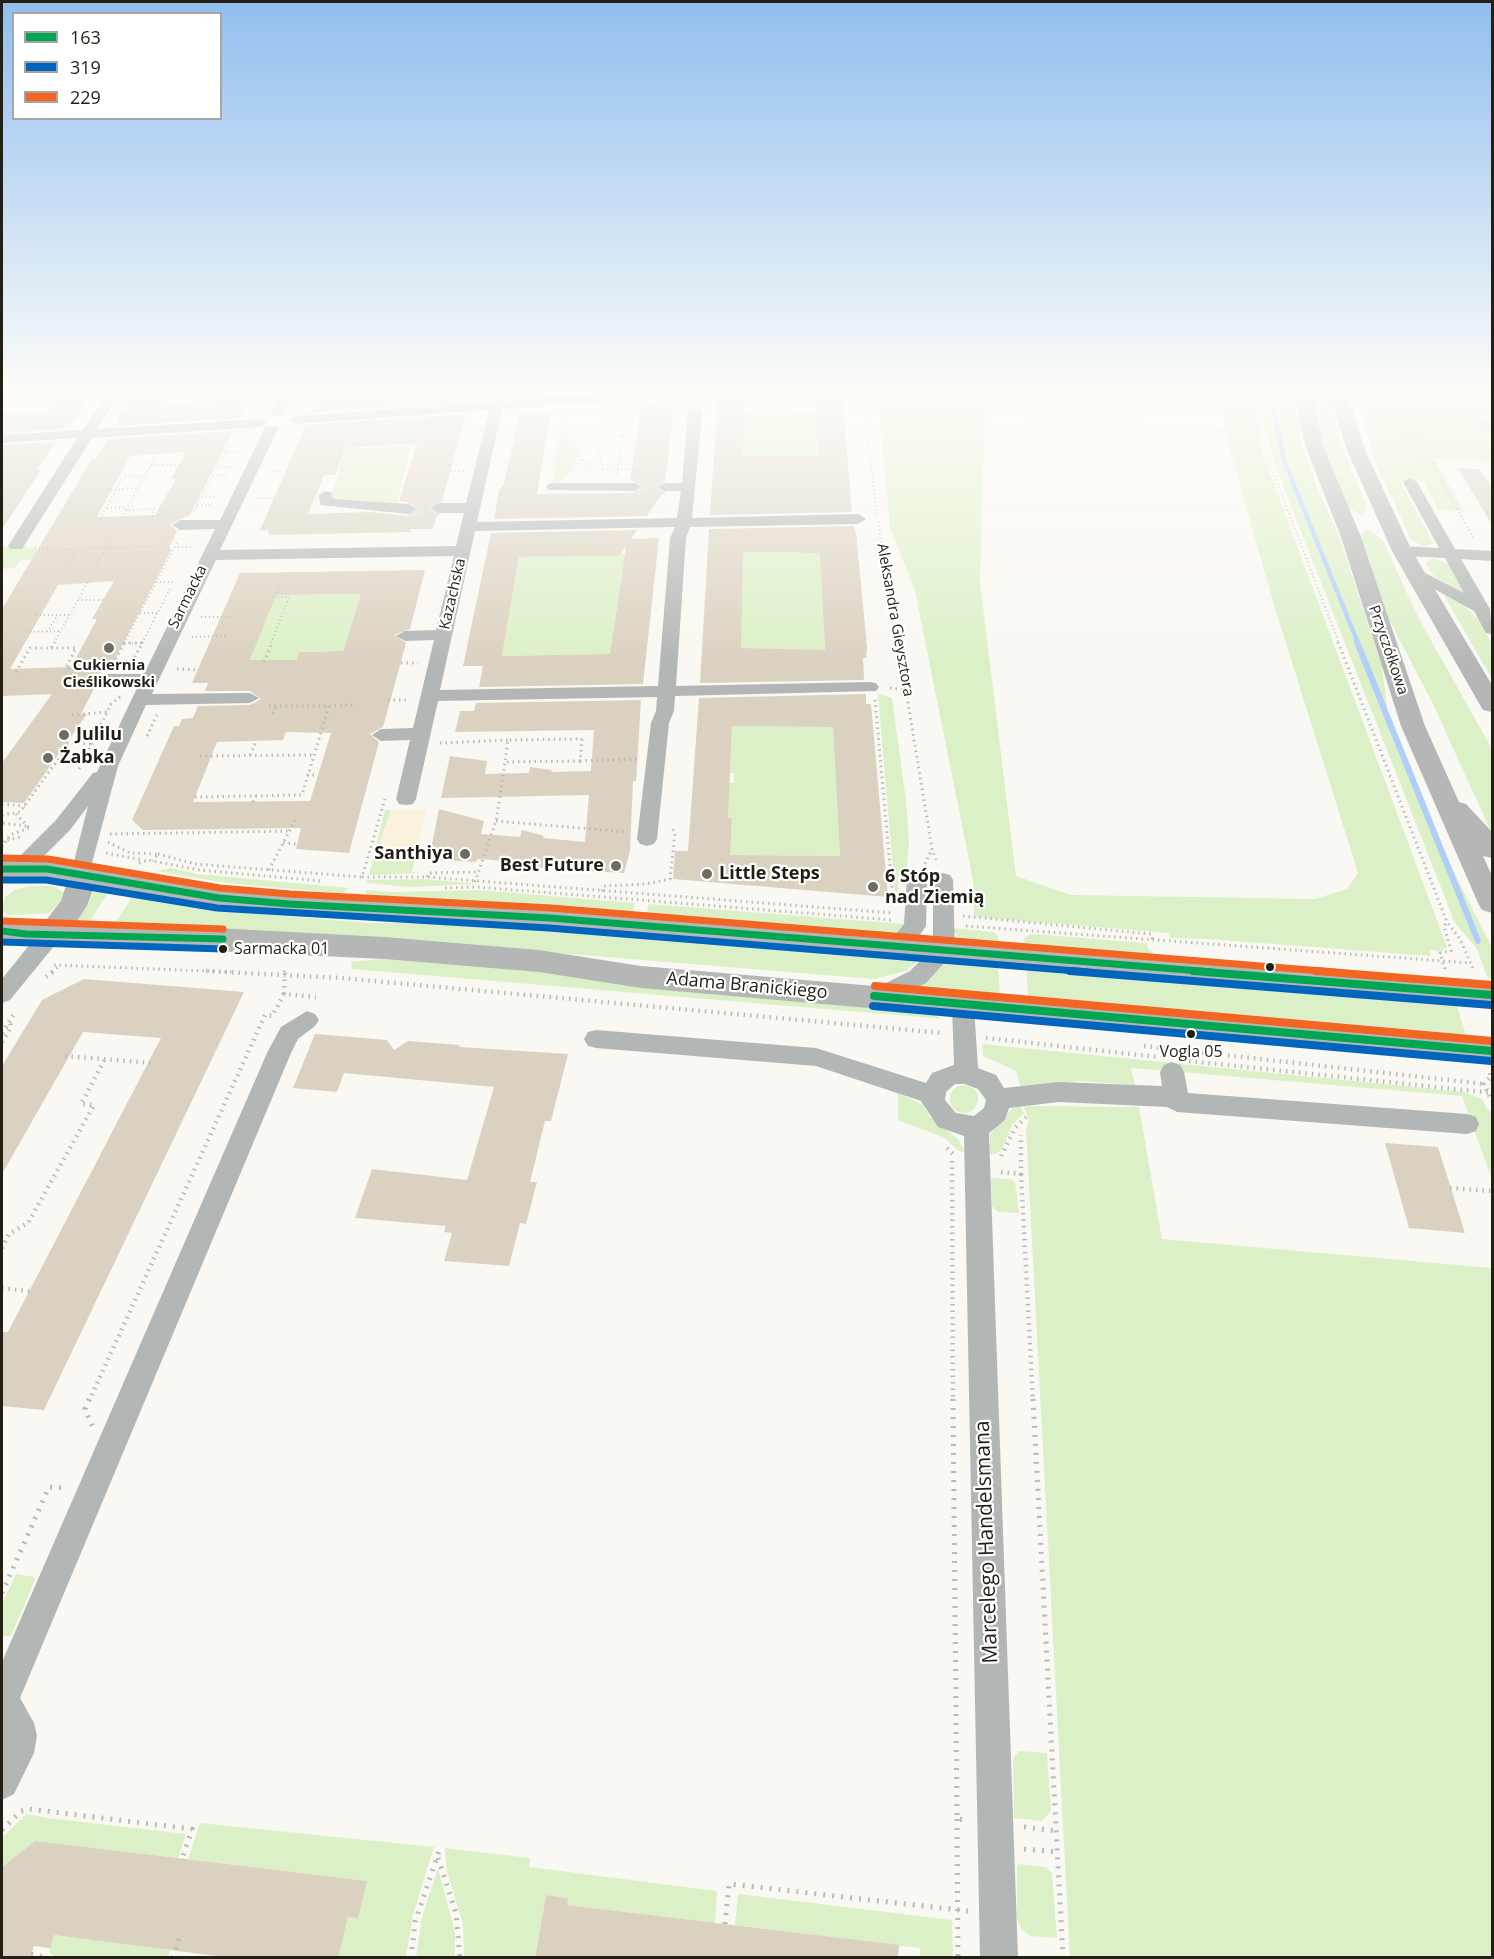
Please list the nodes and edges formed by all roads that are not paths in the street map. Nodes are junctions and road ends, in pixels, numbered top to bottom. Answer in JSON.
{"nodes":[{"id":1,"x":58,"y":481,"type":"edge"},
{"id":2,"x":243,"y":481,"type":"edge"},
{"id":3,"x":474,"y":481,"type":"edge"},
{"id":4,"x":690,"y":481,"type":"edge"},
{"id":5,"x":1327,"y":481,"type":"edge"},
{"id":6,"x":1370,"y":481,"type":"edge"},
{"id":7,"x":1410,"y":482,"type":"dead end"},
{"id":8,"x":552,"y":483,"type":"dead end"},
{"id":9,"x":634,"y":487,"type":"tunnel mouth"},
{"id":10,"x":665,"y":487,"type":"tunnel mouth"},
{"id":11,"x":689,"y":487,"type":"junction"},
{"id":12,"x":326,"y":495,"type":"dead end"},
{"id":13,"x":439,"y":508,"type":"tunnel mouth"},
{"id":14,"x":466,"y":508,"type":"junction"},
{"id":15,"x":408,"y":509,"type":"tunnel mouth"},
{"id":16,"x":858,"y":519,"type":"dead end"},
{"id":17,"x":684,"y":523,"type":"junction"},
{"id":18,"x":224,"y":524,"type":"junction"},
{"id":19,"x":188,"y":526,"type":"road end"},
{"id":20,"x":469,"y":527,"type":"junction"},
{"id":21,"x":16,"y":546,"type":"road end"},
{"id":22,"x":464,"y":551,"type":"junction"},
{"id":23,"x":1402,"y":551,"type":"junction"},
{"id":24,"x":268,"y":554,"type":"junction"},
{"id":25,"x":1451,"y":554,"type":"junction"},
{"id":26,"x":209,"y":555,"type":"junction"},
{"id":27,"x":1488,"y":556,"type":"edge"},
{"id":28,"x":262,"y":572,"type":"dead end"},
{"id":29,"x":1415,"y":574,"type":"junction"},
{"id":30,"x":1482,"y":609,"type":"junction"},
{"id":31,"x":1492,"y":629,"type":"edge"},
{"id":32,"x":435,"y":635,"type":"junction"},
{"id":33,"x":405,"y":636,"type":"dead end"},
{"id":34,"x":111,"y":676,"type":"road end"},
{"id":35,"x":149,"y":679,"type":"junction"},
{"id":36,"x":666,"y":692,"type":"junction"},
{"id":37,"x":872,"y":693,"type":"road end"},
{"id":38,"x":421,"y":694,"type":"junction"},
{"id":39,"x":250,"y":698,"type":"dead end"},
{"id":40,"x":139,"y":700,"type":"junction"},
{"id":41,"x":1492,"y":705,"type":"edge"},
{"id":42,"x":381,"y":735,"type":"dead end"},
{"id":43,"x":411,"y":735,"type":"junction"},
{"id":44,"x":108,"y":766,"type":"junction"},
{"id":45,"x":1443,"y":795,"type":"junction"},
{"id":46,"x":399,"y":803,"type":"road end"},
{"id":47,"x":647,"y":839,"type":"dead end"},
{"id":48,"x":1492,"y":849,"type":"edge"},
{"id":49,"x":81,"y":873,"type":"junction"},
{"id":50,"x":7,"y":875,"type":"edge"},
{"id":51,"x":917,"y":879,"type":"dead end"},
{"id":52,"x":943,"y":880,"type":"dead end"},
{"id":53,"x":1492,"y":903,"type":"edge"},
{"id":54,"x":948,"y":930,"type":"junction"},
{"id":55,"x":2,"y":932,"type":"edge"},
{"id":56,"x":51,"y":934,"type":"junction"},
{"id":57,"x":891,"y":946,"type":"junction"},
{"id":58,"x":1484,"y":984,"type":"edge"},
{"id":59,"x":2,"y":994,"type":"edge"},
{"id":60,"x":878,"y":997,"type":"junction"},
{"id":61,"x":312,"y":1009,"type":"road end"},
{"id":62,"x":964,"y":1020,"type":"junction"},
{"id":63,"x":596,"y":1039,"type":"dead end"},
{"id":64,"x":1490,"y":1059,"type":"edge"},
{"id":65,"x":1174,"y":1063,"type":"road end"},
{"id":66,"x":966,"y":1074,"type":"junction"},
{"id":67,"x":933,"y":1095,"type":"junction"},
{"id":68,"x":1176,"y":1097,"type":"junction"},
{"id":69,"x":998,"y":1099,"type":"junction"},
{"id":70,"x":1467,"y":1124,"type":"dead end"},
{"id":71,"x":976,"y":1126,"type":"junction"},
{"id":72,"x":2,"y":1700,"type":"edge"},
{"id":73,"x":2,"y":1707,"type":"edge"},
{"id":74,"x":2,"y":1782,"type":"edge"},
{"id":75,"x":999,"y":1958,"type":"edge"}],
"edges":[{"from":1,"to":21,"type":"street"},
{"from":2,"to":18,"type":"street","name":"Sarmacka"},
{"from":3,"to":14,"type":"street","name":"Kazachska"},
{"from":4,"to":11,"type":"street"},
{"from":5,"to":45,"type":"main road","name":"Przyczółkowa"},
{"from":6,"to":23,"type":"main road"},
{"from":7,"to":25,"type":"street"},
{"from":8,"to":9,"type":"street"},
{"from":10,"to":11,"type":"street"},
{"from":11,"to":17,"type":"street"},
{"from":12,"to":15,"type":"street"},
{"from":13,"to":14,"type":"street"},
{"from":14,"to":20,"type":"street","name":"Kazachska"},
{"from":16,"to":17,"type":"street"},
{"from":17,"to":20,"type":"street"},
{"from":17,"to":36,"type":"street"},
{"from":18,"to":19,"type":"street"},
{"from":18,"to":26,"type":"street","name":"Sarmacka"},
{"from":20,"to":22,"type":"street","name":"Kazachska"},
{"from":22,"to":24,"type":"street"},
{"from":22,"to":32,"type":"street","name":"Kazachska"},
{"from":23,"to":25,"type":"street"},
{"from":23,"to":29,"type":"main road"},
{"from":24,"to":26,"type":"street"},
{"from":24,"to":28,"type":"street"},
{"from":25,"to":27,"type":"street"},
{"from":25,"to":30,"type":"street"},
{"from":26,"to":35,"type":"street","name":"Sarmacka"},
{"from":29,"to":30,"type":"street"},
{"from":29,"to":41,"type":"main road"},
{"from":30,"to":31,"type":"street"},
{"from":32,"to":33,"type":"street"},
{"from":32,"to":38,"type":"street","name":"Kazachska"},
{"from":34,"to":35,"type":"street"},
{"from":35,"to":40,"type":"street","name":"Sarmacka"},
{"from":36,"to":37,"type":"street"},
{"from":36,"to":38,"type":"street"},
{"from":36,"to":47,"type":"street"},
{"from":38,"to":43,"type":"street","name":"Kazachska"},
{"from":39,"to":40,"type":"street"},
{"from":40,"to":44,"type":"street","name":"Sarmacka"},
{"from":42,"to":43,"type":"street"},
{"from":43,"to":46,"type":"street","name":"Kazachska"},
{"from":44,"to":49,"type":"street","name":"Sarmacka"},
{"from":44,"to":50,"type":"street","name":"Sarmacka"},
{"from":45,"to":48,"type":"main road"},
{"from":45,"to":53,"type":"main road","name":"Przyczółkowa"},
{"from":49,"to":50,"type":"main road"},
{"from":49,"to":56,"type":"main road","name":"Sarmacka"},
{"from":49,"to":57,"type":"main road"},
{"from":51,"to":57,"type":"street"},
{"from":52,"to":54,"type":"street"},
{"from":54,"to":57,"type":"main road"},
{"from":54,"to":58,"type":"main road"},
{"from":54,"to":60,"type":"street"},
{"from":55,"to":56,"type":"main road","name":"Adama Branickiego"},
{"from":56,"to":59,"type":"street","name":"Sarmacka"},
{"from":56,"to":60,"type":"main road","name":"Adama Branickiego"},
{"from":60,"to":62,"type":"main road","name":"Adama Branickiego"},
{"from":61,"to":72,"type":"street"},
{"from":62,"to":64,"type":"main road","name":"Adama Branickiego"},
{"from":62,"to":66,"type":"street"},
{"from":63,"to":67,"type":"street"},
{"from":65,"to":68,"type":"street"},
{"from":66,"to":67,"type":"street"},
{"from":66,"to":69,"type":"street"},
{"from":67,"to":71,"type":"street"},
{"from":68,"to":69,"type":"street"},
{"from":68,"to":70,"type":"street"},
{"from":69,"to":71,"type":"street"},
{"from":71,"to":75,"type":"street","name":"Marcelego Handelsmana"},
{"from":73,"to":74,"type":"street"}]}
